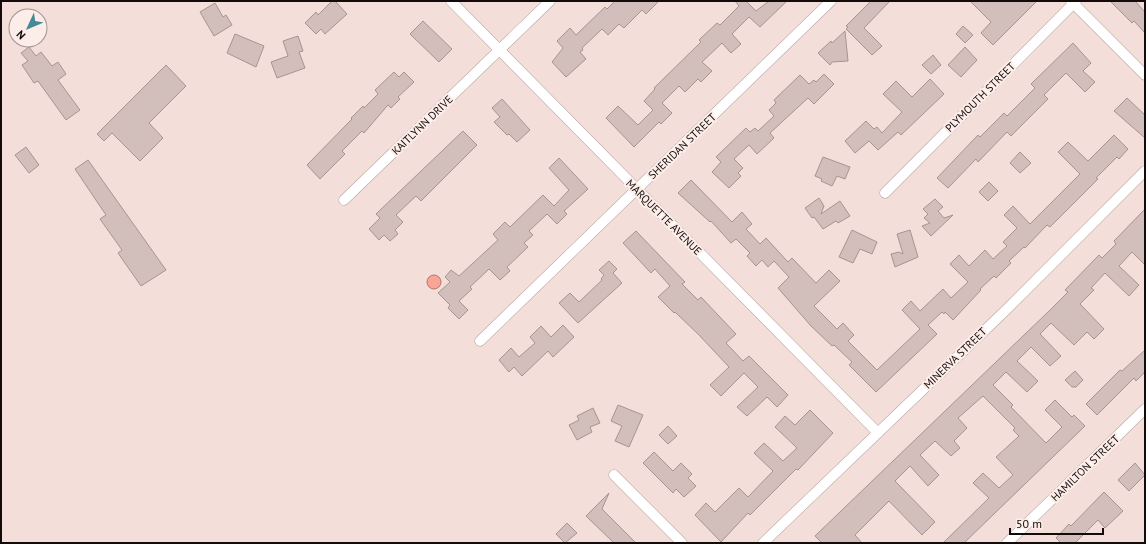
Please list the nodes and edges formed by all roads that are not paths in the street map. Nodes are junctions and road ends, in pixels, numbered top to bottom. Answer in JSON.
{"nodes":[{"id":1,"x":451,"y":1,"type":"edge"},
{"id":2,"x":550,"y":1,"type":"edge"},
{"id":3,"x":831,"y":1,"type":"edge"},
{"id":4,"x":1073,"y":2,"type":"edge"},
{"id":5,"x":500,"y":50,"type":"junction"},
{"id":6,"x":1145,"y":75,"type":"edge"},
{"id":7,"x":1145,"y":171,"type":"edge"},
{"id":8,"x":637,"y":190,"type":"junction"},
{"id":9,"x":885,"y":193,"type":"dead end"},
{"id":10,"x":344,"y":200,"type":"dead end"},
{"id":11,"x":480,"y":341,"type":"dead end"},
{"id":12,"x":1145,"y":409,"type":"edge"},
{"id":13,"x":878,"y":432,"type":"junction"},
{"id":14,"x":614,"y":475,"type":"dead end"},
{"id":15,"x":682,"y":543,"type":"edge"},
{"id":16,"x":763,"y":543,"type":"edge"},
{"id":17,"x":1007,"y":543,"type":"edge"}],
"edges":[{"from":1,"to":5,"type":"street","name":"MARQUETTE AVENUE"},
{"from":2,"to":5,"type":"street","name":"KAITLYNN DRIVE"},
{"from":3,"to":8,"type":"street","name":"SHERIDAN STREET"},
{"from":4,"to":6,"type":"street"},
{"from":4,"to":9,"type":"street","name":"PLYMOUTH STREET"},
{"from":5,"to":8,"type":"street","name":"MARQUETTE AVENUE"},
{"from":5,"to":10,"type":"street","name":"KAITLYNN DRIVE"},
{"from":7,"to":13,"type":"street","name":"MINERVA STREET"},
{"from":8,"to":11,"type":"street","name":"SHERIDAN STREET"},
{"from":8,"to":13,"type":"street","name":"MARQUETTE AVENUE"},
{"from":12,"to":17,"type":"street","name":"HAMILTON STREET"},
{"from":13,"to":16,"type":"street","name":"MINERVA STREET"},
{"from":14,"to":15,"type":"street"}]}
